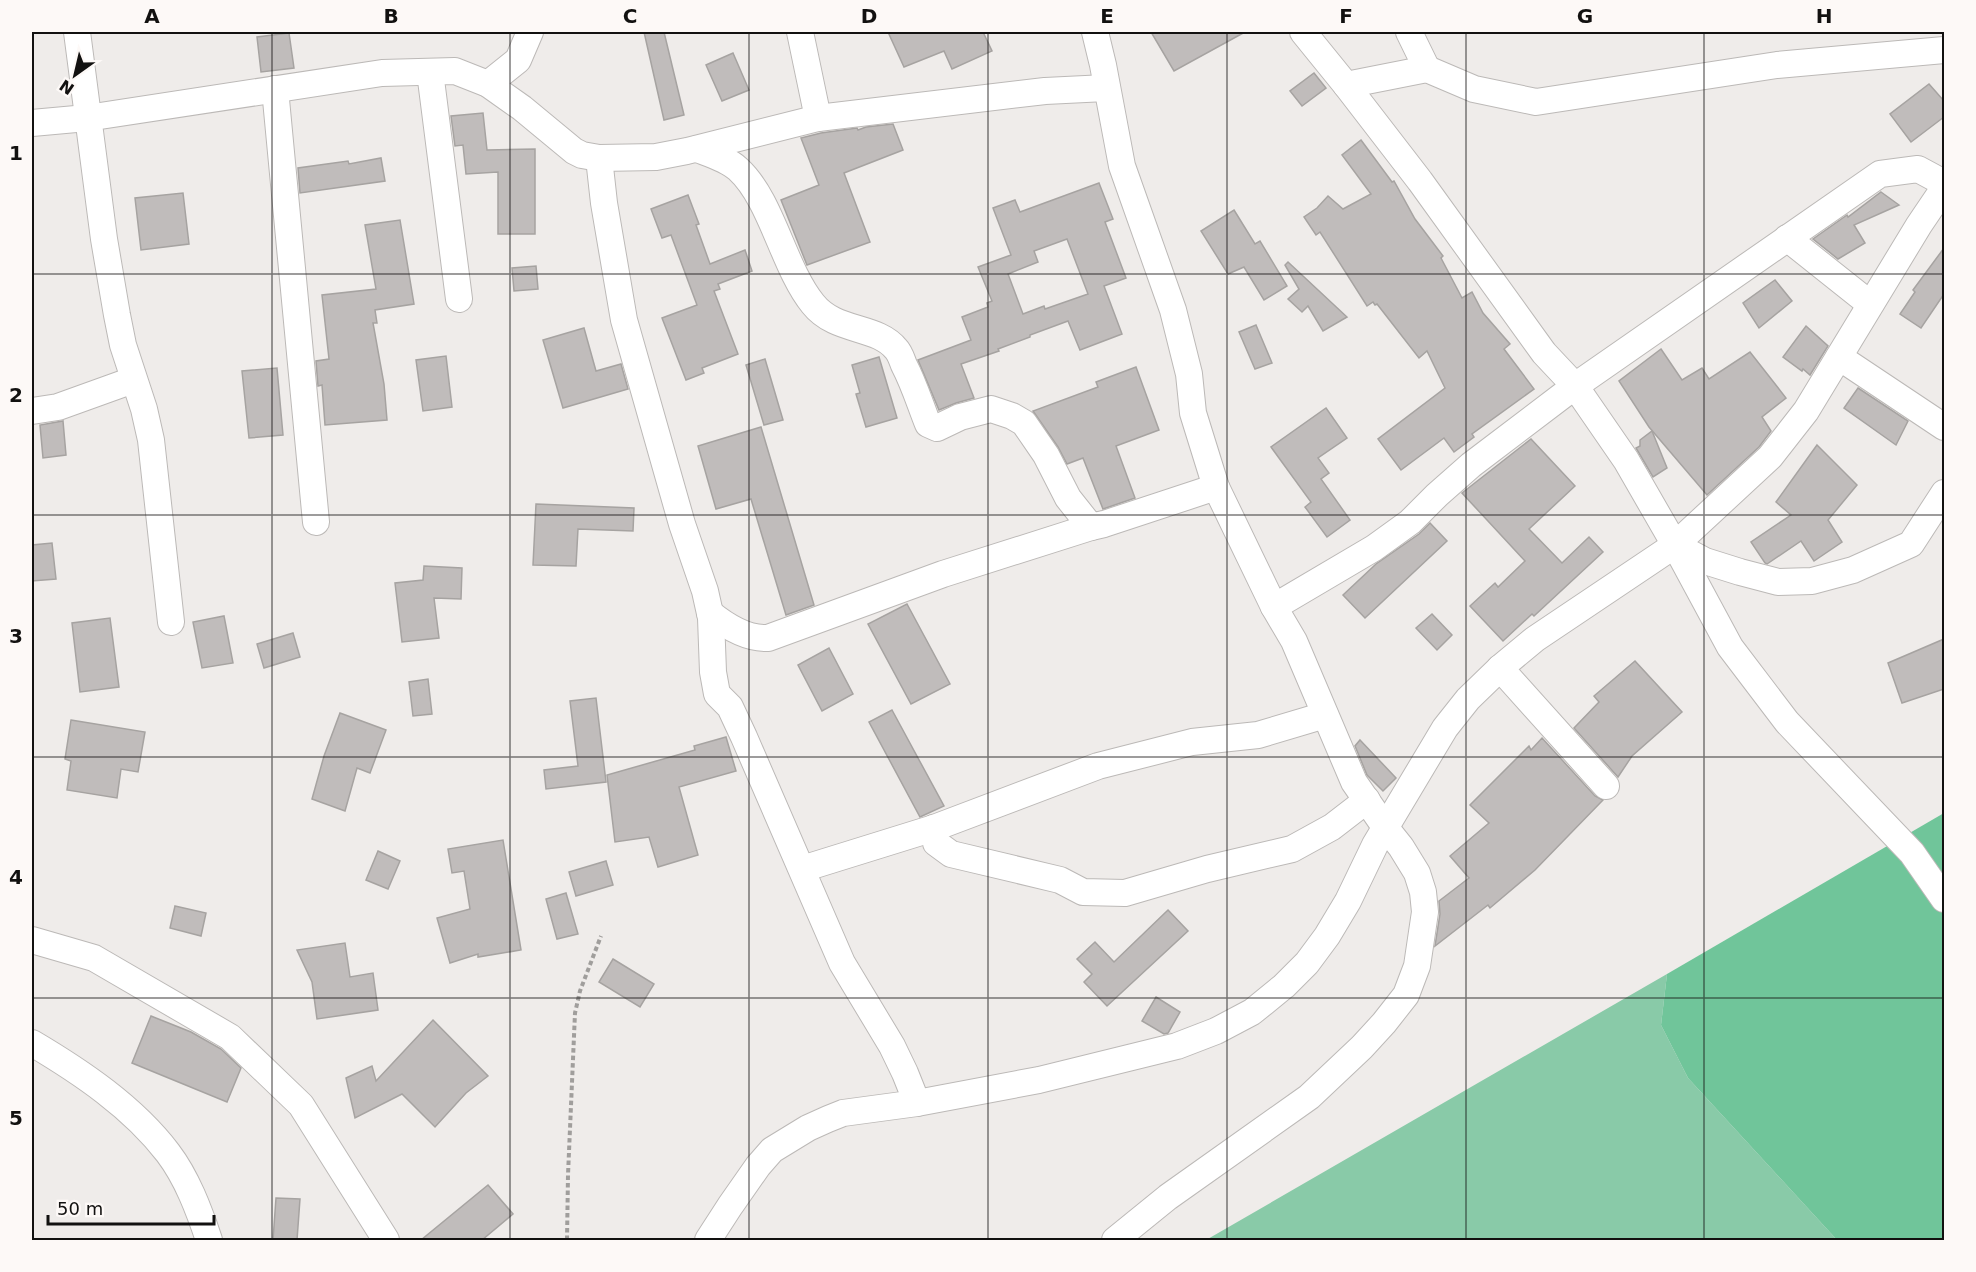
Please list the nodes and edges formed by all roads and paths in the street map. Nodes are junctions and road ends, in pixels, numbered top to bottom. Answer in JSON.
{"nodes":[{"id":1,"x":77,"y":32,"type":"edge"},
{"id":2,"x":530,"y":32,"type":"edge"},
{"id":3,"x":800,"y":32,"type":"edge"},
{"id":4,"x":1095,"y":32,"type":"edge"},
{"id":5,"x":1303,"y":32,"type":"edge"},
{"id":6,"x":1409,"y":32,"type":"edge"},
{"id":7,"x":1930,"y":44,"type":"edge"},
{"id":8,"x":1427,"y":69,"type":"junction"},
{"id":9,"x":430,"y":72,"type":"junction"},
{"id":10,"x":488,"y":84,"type":"junction"},
{"id":11,"x":1346,"y":85,"type":"junction"},
{"id":12,"x":1106,"y":88,"type":"junction"},
{"id":13,"x":275,"y":89,"type":"junction"},
{"id":14,"x":87,"y":118,"type":"junction"},
{"id":15,"x":818,"y":118,"type":"junction"},
{"id":16,"x":32,"y":123,"type":"edge"},
{"id":17,"x":697,"y":149,"type":"junction"},
{"id":18,"x":599,"y":158,"type":"junction"},
{"id":19,"x":1944,"y":185,"type":"edge"},
{"id":20,"x":1787,"y":238,"type":"junction"},
{"id":21,"x":459,"y":299,"type":"dead end"},
{"id":22,"x":1870,"y":304,"type":"junction"},
{"id":23,"x":1839,"y":357,"type":"junction"},
{"id":24,"x":133,"y":380,"type":"junction"},
{"id":25,"x":1575,"y":386,"type":"junction"},
{"id":26,"x":32,"y":411,"type":"edge"},
{"id":27,"x":1944,"y":427,"type":"edge"},
{"id":28,"x":1215,"y":487,"type":"junction"},
{"id":29,"x":1944,"y":493,"type":"edge"},
{"id":30,"x":316,"y":522,"type":"dead end"},
{"id":31,"x":1091,"y":527,"type":"junction"},
{"id":32,"x":1676,"y":545,"type":"junction"},
{"id":33,"x":1274,"y":607,"type":"junction"},
{"id":34,"x":710,"y":614,"type":"junction"},
{"id":35,"x":171,"y":622,"type":"dead end"},
{"id":36,"x":1500,"y":668,"type":"junction"},
{"id":37,"x":1325,"y":715,"type":"junction"},
{"id":38,"x":1606,"y":786,"type":"dead end"},
{"id":39,"x":1367,"y":800,"type":"junction"},
{"id":40,"x":1385,"y":827,"type":"junction"},
{"id":41,"x":934,"y":828,"type":"junction"},
{"id":42,"x":802,"y":870,"type":"junction"},
{"id":43,"x":1944,"y":899,"type":"edge"},
{"id":44,"x":601,"y":936,"type":"dead end"},
{"id":45,"x":32,"y":940,"type":"edge"},
{"id":46,"x":32,"y":1043,"type":"edge"},
{"id":47,"x":917,"y":1103,"type":"junction"},
{"id":48,"x":209,"y":1240,"type":"edge"},
{"id":49,"x":386,"y":1240,"type":"edge"},
{"id":50,"x":567,"y":1240,"type":"edge"},
{"id":51,"x":708,"y":1240,"type":"edge"},
{"id":52,"x":1115,"y":1240,"type":"edge"}],
"edges":[{"from":1,"to":14,"type":"street"},
{"from":2,"to":10,"type":"street"},
{"from":3,"to":15,"type":"street"},
{"from":4,"to":12,"type":"street"},
{"from":5,"to":11,"type":"street"},
{"from":6,"to":8,"type":"street"},
{"from":7,"to":8,"type":"street"},
{"from":8,"to":11,"type":"street"},
{"from":9,"to":10,"type":"street"},
{"from":9,"to":13,"type":"street"},
{"from":9,"to":21,"type":"street"},
{"from":10,"to":18,"type":"street"},
{"from":11,"to":25,"type":"street"},
{"from":12,"to":15,"type":"street"},
{"from":12,"to":28,"type":"street"},
{"from":13,"to":14,"type":"street"},
{"from":13,"to":30,"type":"street"},
{"from":14,"to":16,"type":"street"},
{"from":14,"to":24,"type":"street"},
{"from":15,"to":17,"type":"street"},
{"from":17,"to":18,"type":"street"},
{"from":17,"to":31,"type":"street"},
{"from":18,"to":34,"type":"street"},
{"from":19,"to":20,"type":"street"},
{"from":19,"to":22,"type":"street"},
{"from":20,"to":22,"type":"street"},
{"from":20,"to":25,"type":"street"},
{"from":22,"to":23,"type":"street"},
{"from":23,"to":27,"type":"street"},
{"from":23,"to":32,"type":"street"},
{"from":24,"to":26,"type":"street"},
{"from":24,"to":35,"type":"street"},
{"from":25,"to":32,"type":"street"},
{"from":25,"to":33,"type":"street"},
{"from":28,"to":31,"type":"street"},
{"from":28,"to":33,"type":"street"},
{"from":29,"to":32,"type":"street"},
{"from":31,"to":34,"type":"street"},
{"from":32,"to":36,"type":"street"},
{"from":32,"to":43,"type":"street"},
{"from":33,"to":37,"type":"street"},
{"from":34,"to":42,"type":"street"},
{"from":36,"to":38,"type":"street"},
{"from":36,"to":40,"type":"street"},
{"from":37,"to":39,"type":"street"},
{"from":37,"to":41,"type":"street"},
{"from":39,"to":40,"type":"street"},
{"from":39,"to":41,"type":"street"},
{"from":40,"to":47,"type":"street"},
{"from":40,"to":52,"type":"street"},
{"from":41,"to":42,"type":"street"},
{"from":42,"to":47,"type":"street"},
{"from":44,"to":50,"type":"path"},
{"from":45,"to":49,"type":"street"},
{"from":46,"to":48,"type":"street"},
{"from":47,"to":51,"type":"street"}]}
